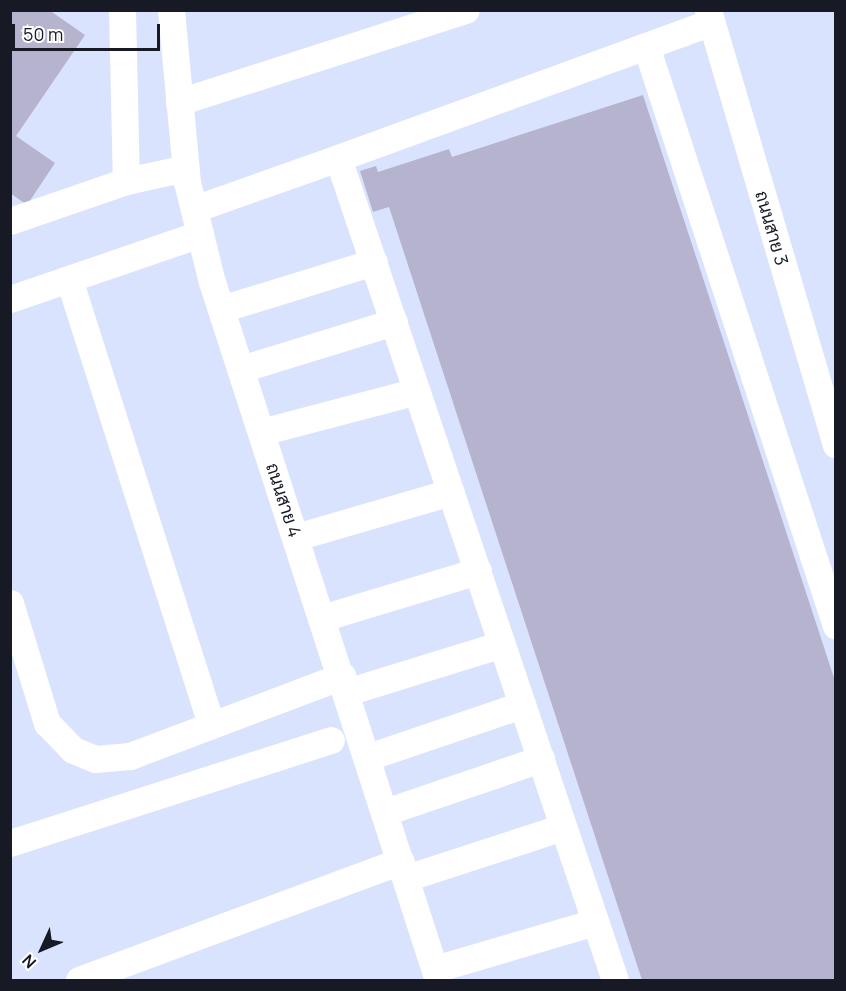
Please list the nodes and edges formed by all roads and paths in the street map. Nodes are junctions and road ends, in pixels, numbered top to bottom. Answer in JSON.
{"nodes":[{"id":1,"x":122,"y":10,"type":"edge"},
{"id":2,"x":171,"y":10,"type":"edge"},
{"id":3,"x":466,"y":10,"type":"edge"},
{"id":4,"x":709,"y":16,"type":"edge"},
{"id":5,"x":646,"y":45,"type":"junction"},
{"id":6,"x":179,"y":102,"type":"junction"},
{"id":7,"x":338,"y":158,"type":"junction"},
{"id":8,"x":186,"y":168,"type":"junction"},
{"id":9,"x":126,"y":181,"type":"junction"},
{"id":10,"x":10,"y":221,"type":"edge"},
{"id":11,"x":197,"y":222,"type":"junction"},
{"id":12,"x":374,"y":262,"type":"junction"},
{"id":13,"x":69,"y":279,"type":"junction"},
{"id":14,"x":10,"y":299,"type":"edge"},
{"id":15,"x":220,"y":309,"type":"junction"},
{"id":16,"x":394,"y":322,"type":"junction"},
{"id":17,"x":240,"y":369,"type":"junction"},
{"id":18,"x":417,"y":391,"type":"junction"},
{"id":19,"x":261,"y":432,"type":"junction"},
{"id":20,"x":836,"y":445,"type":"edge"},
{"id":21,"x":451,"y":492,"type":"junction"},
{"id":22,"x":296,"y":537,"type":"junction"},
{"id":23,"x":478,"y":572,"type":"junction"},
{"id":24,"x":10,"y":603,"type":"edge"},
{"id":25,"x":322,"y":618,"type":"junction"},
{"id":26,"x":836,"y":626,"type":"edge"},
{"id":27,"x":502,"y":644,"type":"junction"},
{"id":28,"x":344,"y":684,"type":"junction"},
{"id":29,"x":522,"y":705,"type":"junction"},
{"id":30,"x":211,"y":725,"type":"junction"},
{"id":31,"x":331,"y":740,"type":"dead end"},
{"id":32,"x":368,"y":758,"type":"junction"},
{"id":33,"x":541,"y":759,"type":"junction"},
{"id":34,"x":385,"y":812,"type":"junction"},
{"id":35,"x":563,"y":827,"type":"junction"},
{"id":36,"x":10,"y":843,"type":"edge"},
{"id":37,"x":403,"y":869,"type":"junction"},
{"id":38,"x":595,"y":922,"type":"junction"},
{"id":39,"x":436,"y":975,"type":"edge"},
{"id":40,"x":79,"y":981,"type":"edge"},
{"id":41,"x":615,"y":981,"type":"edge"}],
"edges":[{"from":1,"to":9,"type":"street"},
{"from":2,"to":6,"type":"street","name":"ถนนสาย 4"},
{"from":3,"to":6,"type":"street"},
{"from":4,"to":5,"type":"street"},
{"from":4,"to":20,"type":"street","name":"ถนนสาย 3"},
{"from":5,"to":7,"type":"street"},
{"from":5,"to":26,"type":"street"},
{"from":6,"to":8,"type":"street","name":"ถนนสาย 4"},
{"from":7,"to":11,"type":"street"},
{"from":7,"to":12,"type":"street"},
{"from":8,"to":9,"type":"street"},
{"from":8,"to":11,"type":"street","name":"ถนนสาย 4"},
{"from":9,"to":10,"type":"street"},
{"from":11,"to":13,"type":"street"},
{"from":11,"to":15,"type":"street","name":"ถนนสาย 4"},
{"from":12,"to":15,"type":"street"},
{"from":12,"to":16,"type":"street"},
{"from":13,"to":14,"type":"street"},
{"from":13,"to":30,"type":"street"},
{"from":15,"to":17,"type":"street","name":"ถนนสาย 4"},
{"from":16,"to":17,"type":"street"},
{"from":16,"to":18,"type":"street"},
{"from":17,"to":19,"type":"street","name":"ถนนสาย 4"},
{"from":18,"to":19,"type":"street"},
{"from":18,"to":21,"type":"street"},
{"from":19,"to":22,"type":"street","name":"ถนนสาย 4"},
{"from":21,"to":22,"type":"street"},
{"from":21,"to":23,"type":"street"},
{"from":22,"to":25,"type":"street","name":"ถนนสาย 4"},
{"from":23,"to":25,"type":"street"},
{"from":23,"to":27,"type":"street"},
{"from":24,"to":30,"type":"street"},
{"from":25,"to":28,"type":"street","name":"ถนนสาย 4"},
{"from":27,"to":28,"type":"street"},
{"from":27,"to":29,"type":"street"},
{"from":28,"to":30,"type":"street"},
{"from":28,"to":32,"type":"street","name":"ถนนสาย 4"},
{"from":29,"to":32,"type":"street"},
{"from":29,"to":33,"type":"street"},
{"from":31,"to":36,"type":"street"},
{"from":32,"to":34,"type":"street","name":"ถนนสาย 4"},
{"from":33,"to":34,"type":"street"},
{"from":33,"to":35,"type":"street"},
{"from":34,"to":37,"type":"street","name":"ถนนสาย 4"},
{"from":35,"to":37,"type":"street"},
{"from":35,"to":38,"type":"street"},
{"from":37,"to":39,"type":"street","name":"ถนนสาย 4"},
{"from":37,"to":40,"type":"street"},
{"from":38,"to":39,"type":"street"},
{"from":38,"to":41,"type":"street"}]}
